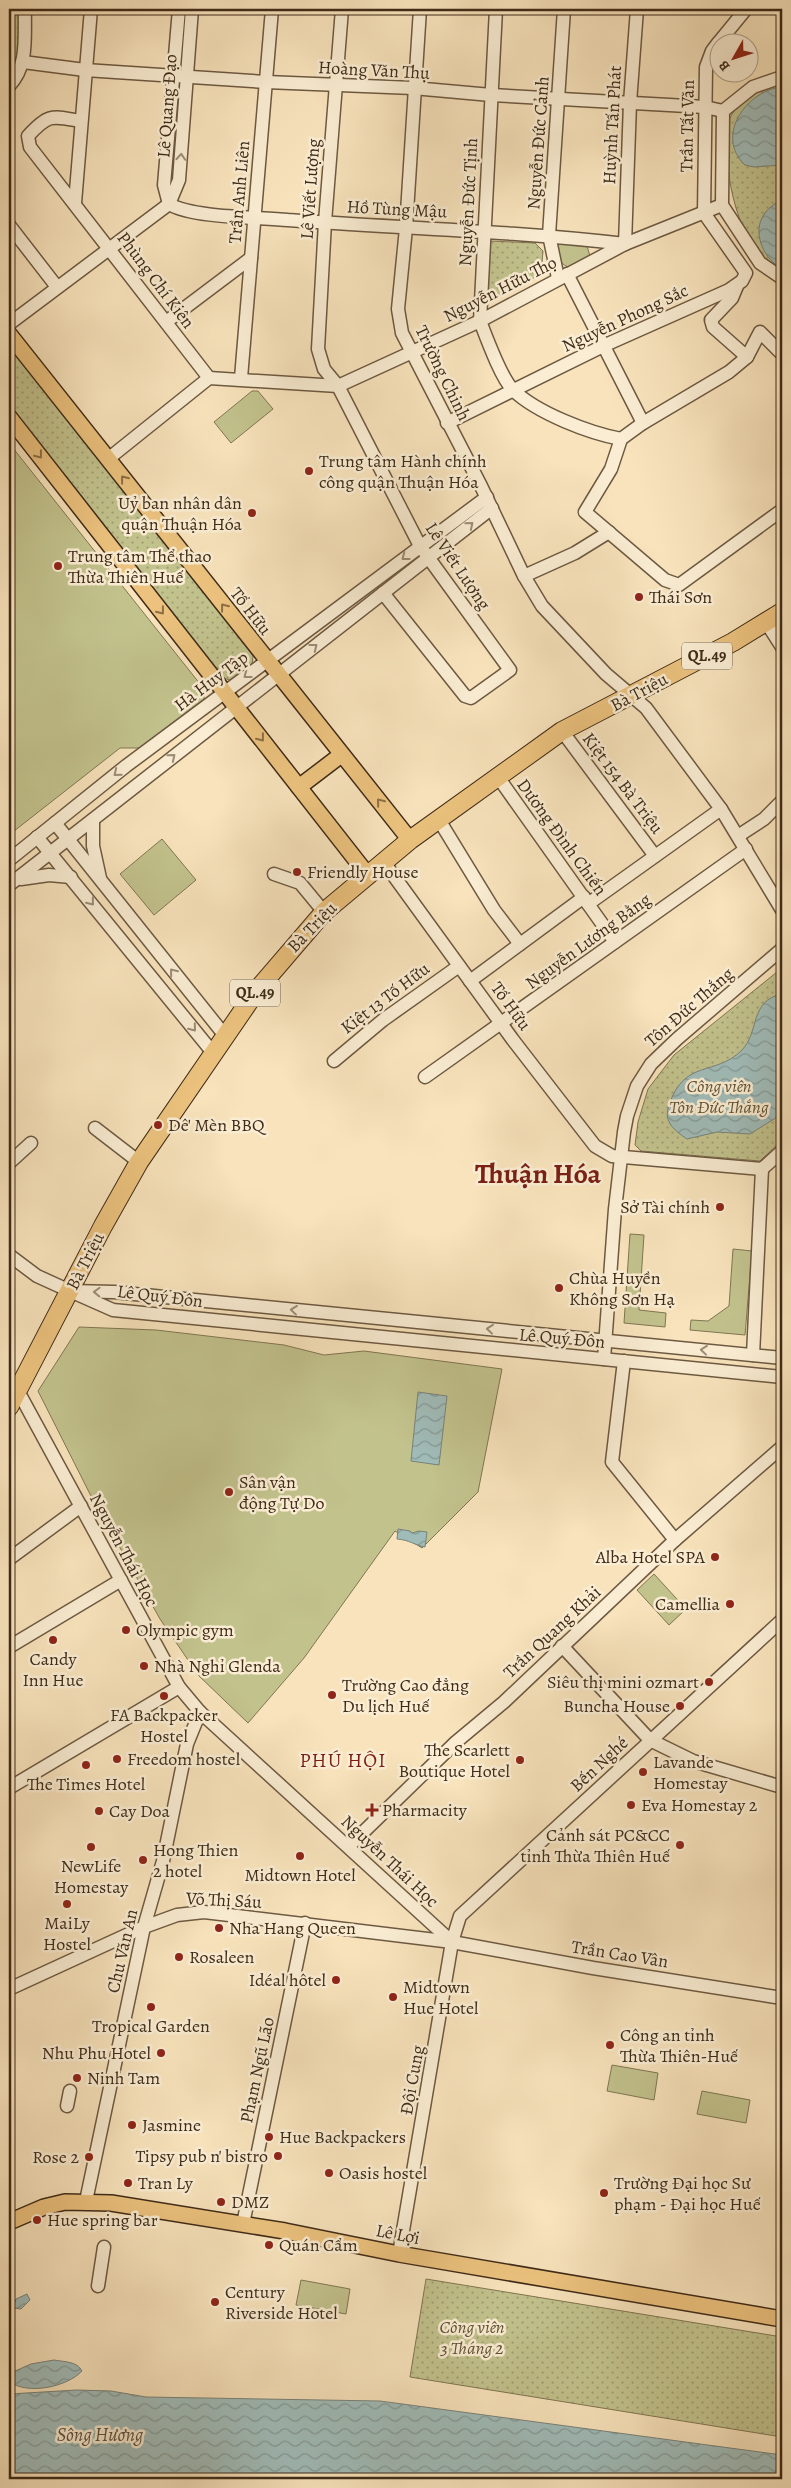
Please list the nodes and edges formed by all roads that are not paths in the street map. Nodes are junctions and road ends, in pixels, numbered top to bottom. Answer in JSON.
{"nodes":[{"id":1,"x":26,"y":9,"type":"edge"},
{"id":2,"x":91,"y":9,"type":"edge"},
{"id":3,"x":179,"y":9,"type":"edge"},
{"id":4,"x":192,"y":9,"type":"edge"},
{"id":5,"x":272,"y":9,"type":"edge"},
{"id":6,"x":342,"y":9,"type":"edge"},
{"id":7,"x":420,"y":9,"type":"edge"},
{"id":8,"x":496,"y":9,"type":"edge"},
{"id":9,"x":564,"y":9,"type":"edge"},
{"id":10,"x":637,"y":9,"type":"edge"},
{"id":11,"x":746,"y":9,"type":"edge"},
{"id":12,"x":728,"y":32,"type":"edge"},
{"id":13,"x":23,"y":62,"type":"junction"},
{"id":14,"x":708,"y":62,"type":"edge"},
{"id":15,"x":85,"y":70,"type":"junction"},
{"id":16,"x":174,"y":76,"type":"junction"},
{"id":17,"x":187,"y":77,"type":"junction"},
{"id":18,"x":782,"y":77,"type":"edge"},
{"id":19,"x":266,"y":82,"type":"junction"},
{"id":20,"x":336,"y":85,"type":"junction"},
{"id":21,"x":9,"y":86,"type":"edge"},
{"id":22,"x":413,"y":88,"type":"junction"},
{"id":23,"x":491,"y":96,"type":"junction"},
{"id":24,"x":558,"y":100,"type":"junction"},
{"id":25,"x":630,"y":103,"type":"junction"},
{"id":26,"x":705,"y":107,"type":"junction"},
{"id":27,"x":723,"y":111,"type":"junction"},
{"id":28,"x":81,"y":121,"type":"junction"},
{"id":29,"x":75,"y":203,"type":"junction"},
{"id":30,"x":168,"y":204,"type":"junction"},
{"id":31,"x":722,"y":205,"type":"junction"},
{"id":32,"x":704,"y":213,"type":"junction"},
{"id":33,"x":254,"y":217,"type":"junction"},
{"id":34,"x":325,"y":222,"type":"junction"},
{"id":35,"x":9,"y":225,"type":"edge"},
{"id":36,"x":406,"y":228,"type":"junction"},
{"id":37,"x":483,"y":231,"type":"junction"},
{"id":38,"x":549,"y":235,"type":"junction"},
{"id":39,"x":625,"y":244,"type":"junction"},
{"id":40,"x":110,"y":248,"type":"junction"},
{"id":41,"x":251,"y":258,"type":"junction"},
{"id":42,"x":760,"y":263,"type":"junction"},
{"id":43,"x":746,"y":273,"type":"junction"},
{"id":44,"x":563,"y":276,"type":"junction"},
{"id":45,"x":782,"y":278,"type":"edge"},
{"id":46,"x":737,"y":286,"type":"junction"},
{"id":47,"x":57,"y":288,"type":"junction"},
{"id":48,"x":480,"y":321,"type":"junction"},
{"id":49,"x":166,"y":322,"type":"junction"},
{"id":50,"x":9,"y":324,"type":"edge"},
{"id":51,"x":9,"y":334,"type":"edge"},
{"id":52,"x":603,"y":346,"type":"junction"},
{"id":53,"x":411,"y":352,"type":"junction"},
{"id":54,"x":782,"y":354,"type":"edge"},
{"id":55,"x":747,"y":357,"type":"junction"},
{"id":56,"x":209,"y":378,"type":"junction"},
{"id":57,"x":240,"y":378,"type":"junction"},
{"id":58,"x":338,"y":386,"type":"junction"},
{"id":59,"x":513,"y":390,"type":"junction"},
{"id":60,"x":9,"y":417,"type":"edge"},
{"id":61,"x":448,"y":423,"type":"junction"},
{"id":62,"x":643,"y":423,"type":"junction"},
{"id":63,"x":621,"y":439,"type":"junction"},
{"id":64,"x":108,"y":459,"type":"junction"},
{"id":65,"x":489,"y":502,"type":"junction"},
{"id":66,"x":782,"y":510,"type":"edge"},
{"id":67,"x":609,"y":532,"type":"junction"},
{"id":68,"x":420,"y":546,"type":"junction"},
{"id":69,"x":428,"y":558,"type":"junction"},
{"id":70,"x":524,"y":576,"type":"junction"},
{"id":71,"x":383,"y":593,"type":"junction"},
{"id":72,"x":782,"y":612,"type":"edge"},
{"id":73,"x":766,"y":622,"type":"junction"},
{"id":74,"x":782,"y":647,"type":"edge"},
{"id":75,"x":266,"y":661,"type":"junction"},
{"id":76,"x":277,"y":675,"type":"junction"},
{"id":77,"x":225,"y":692,"type":"junction"},
{"id":78,"x":631,"y":697,"type":"junction"},
{"id":79,"x":236,"y":706,"type":"junction"},
{"id":80,"x":562,"y":731,"type":"junction"},
{"id":81,"x":341,"y":754,"type":"junction"},
{"id":82,"x":498,"y":777,"type":"junction"},
{"id":83,"x":299,"y":787,"type":"junction"},
{"id":84,"x":782,"y":801,"type":"edge"},
{"id":85,"x":721,"y":809,"type":"junction"},
{"id":86,"x":92,"y":820,"type":"junction"},
{"id":87,"x":439,"y":820,"type":"junction"},
{"id":88,"x":55,"y":823,"type":"junction"},
{"id":89,"x":738,"y":836,"type":"junction"},
{"id":90,"x":38,"y":837,"type":"junction"},
{"id":91,"x":68,"y":840,"type":"junction"},
{"id":92,"x":410,"y":840,"type":"junction"},
{"id":93,"x":746,"y":849,"type":"junction"},
{"id":94,"x":51,"y":853,"type":"junction"},
{"id":95,"x":656,"y":856,"type":"junction"},
{"id":96,"x":9,"y":860,"type":"edge"},
{"id":97,"x":383,"y":861,"type":"junction"},
{"id":98,"x":274,"y":874,"type":"dead end"},
{"id":99,"x":367,"y":874,"type":"junction"},
{"id":100,"x":71,"y":877,"type":"junction"},
{"id":101,"x":12,"y":882,"type":"edge"},
{"id":102,"x":101,"y":883,"type":"junction"},
{"id":103,"x":586,"y":900,"type":"junction"},
{"id":104,"x":782,"y":910,"type":"edge"},
{"id":105,"x":324,"y":912,"type":"junction"},
{"id":106,"x":616,"y":942,"type":"junction"},
{"id":107,"x":520,"y":944,"type":"junction"},
{"id":108,"x":782,"y":949,"type":"edge"},
{"id":109,"x":459,"y":966,"type":"junction"},
{"id":110,"x":470,"y":981,"type":"junction"},
{"id":111,"x":501,"y":1024,"type":"junction"},
{"id":112,"x":226,"y":1037,"type":"junction"},
{"id":113,"x":214,"y":1054,"type":"junction"},
{"id":114,"x":334,"y":1061,"type":"dead end"},
{"id":115,"x":424,"y":1078,"type":"dead end"},
{"id":116,"x":95,"y":1128,"type":"dead end"},
{"id":117,"x":31,"y":1143,"type":"dead end"},
{"id":118,"x":782,"y":1151,"type":"edge"},
{"id":119,"x":621,"y":1157,"type":"junction"},
{"id":120,"x":139,"y":1162,"type":"junction"},
{"id":121,"x":9,"y":1163,"type":"edge"},
{"id":122,"x":762,"y":1169,"type":"junction"},
{"id":123,"x":9,"y":1256,"type":"edge"},
{"id":124,"x":70,"y":1291,"type":"junction"},
{"id":125,"x":324,"y":1313,"type":"junction"},
{"id":126,"x":322,"y":1332,"type":"junction"},
{"id":127,"x":605,"y":1340,"type":"junction"},
{"id":128,"x":753,"y":1355,"type":"junction"},
{"id":129,"x":782,"y":1358,"type":"edge"},
{"id":130,"x":604,"y":1359,"type":"junction"},
{"id":131,"x":624,"y":1361,"type":"junction"},
{"id":132,"x":782,"y":1377,"type":"edge"},
{"id":133,"x":18,"y":1391,"type":"junction"},
{"id":134,"x":9,"y":1406,"type":"edge"},
{"id":135,"x":782,"y":1446,"type":"edge"},
{"id":136,"x":81,"y":1506,"type":"junction"},
{"id":137,"x":675,"y":1540,"type":"junction"},
{"id":138,"x":9,"y":1559,"type":"edge"},
{"id":139,"x":122,"y":1580,"type":"junction"},
{"id":140,"x":782,"y":1620,"type":"edge"},
{"id":141,"x":562,"y":1646,"type":"junction"},
{"id":142,"x":9,"y":1647,"type":"edge"},
{"id":143,"x":179,"y":1687,"type":"junction"},
{"id":144,"x":200,"y":1712,"type":"junction"},
{"id":145,"x":650,"y":1740,"type":"junction"},
{"id":146,"x":782,"y":1787,"type":"edge"},
{"id":147,"x":9,"y":1788,"type":"edge"},
{"id":148,"x":349,"y":1846,"type":"junction"},
{"id":149,"x":306,"y":1923,"type":"junction"},
{"id":150,"x":144,"y":1927,"type":"junction"},
{"id":151,"x":452,"y":1942,"type":"junction"},
{"id":152,"x":9,"y":1989,"type":"edge"},
{"id":153,"x":782,"y":1998,"type":"edge"},
{"id":154,"x":70,"y":2090,"type":"dead end"},
{"id":155,"x":67,"y":2106,"type":"dead end"},
{"id":156,"x":86,"y":2201,"type":"junction"},
{"id":157,"x":9,"y":2222,"type":"edge"},
{"id":158,"x":243,"y":2224,"type":"junction"},
{"id":159,"x":104,"y":2247,"type":"dead end"},
{"id":160,"x":399,"y":2254,"type":"junction"},
{"id":161,"x":98,"y":2286,"type":"dead end"},
{"id":162,"x":782,"y":2319,"type":"edge"}],
"edges":[{"from":1,"to":13,"type":"street"},
{"from":2,"to":15,"type":"street"},
{"from":3,"to":16,"type":"street","name":"Lê Quang Đạo"},
{"from":4,"to":17,"type":"street","name":"Lê Quang Đạo"},
{"from":5,"to":19,"type":"street","name":"Trần Anh Liên"},
{"from":6,"to":20,"type":"street","name":"Lê Viết Lượng"},
{"from":7,"to":22,"type":"street","name":"Trường Chinh"},
{"from":8,"to":23,"type":"street","name":"Nguyễn Đức Tịnh"},
{"from":9,"to":24,"type":"street","name":"Nguyễn Đức Cảnh"},
{"from":10,"to":25,"type":"street","name":"Huỳnh Tấn Phát"},
{"from":11,"to":12,"type":"street","name":"Trần Tất Văn"},
{"from":13,"to":15,"type":"street","name":"Hoàng Văn Thụ"},
{"from":13,"to":21,"type":"street"},
{"from":14,"to":26,"type":"street","name":"Trần Tất Văn"},
{"from":15,"to":16,"type":"street","name":"Hoàng Văn Thụ"},
{"from":15,"to":28,"type":"street"},
{"from":16,"to":17,"type":"street","name":"Hoàng Văn Thụ"},
{"from":16,"to":30,"type":"street","name":"Lê Quang Đạo"},
{"from":17,"to":19,"type":"street","name":"Hoàng Văn Thụ"},
{"from":30,"to":17,"type":"street","name":"Lê Quang Đạo","one_way":true},
{"from":18,"to":27,"type":"street"},
{"from":19,"to":20,"type":"street","name":"Hoàng Văn Thụ"},
{"from":19,"to":33,"type":"street","name":"Trần Anh Liên"},
{"from":20,"to":22,"type":"street","name":"Hoàng Văn Thụ"},
{"from":20,"to":34,"type":"street","name":"Lê Viết Lượng"},
{"from":22,"to":23,"type":"street","name":"Hoàng Văn Thụ"},
{"from":22,"to":36,"type":"street","name":"Trường Chinh"},
{"from":23,"to":24,"type":"street","name":"Hoàng Văn Thụ"},
{"from":23,"to":37,"type":"street","name":"Nguyễn Đức Tịnh"},
{"from":24,"to":25,"type":"street","name":"Hoàng Văn Thụ"},
{"from":24,"to":38,"type":"street","name":"Nguyễn Đức Cảnh"},
{"from":25,"to":26,"type":"street","name":"Hoàng Văn Thụ"},
{"from":25,"to":39,"type":"street","name":"Huỳnh Tấn Phát"},
{"from":26,"to":27,"type":"street","name":"Hoàng Văn Thụ"},
{"from":26,"to":32,"type":"street","name":"Trần Tất Văn"},
{"from":27,"to":31,"type":"street"},
{"from":28,"to":29,"type":"street"},
{"from":28,"to":29,"type":"street","name":"Phùng Chí Kiên"},
{"from":29,"to":40,"type":"street","name":"Phùng Chí Kiên"},
{"from":30,"to":33,"type":"street","name":"Hồ Tùng Mậu"},
{"from":30,"to":40,"type":"street","name":"Lê Quang Đạo"},
{"from":31,"to":32,"type":"street","name":"Nguyễn Hữu Thọ"},
{"from":31,"to":42,"type":"street"},
{"from":32,"to":39,"type":"street","name":"Nguyễn Hữu Thọ"},
{"from":32,"to":43,"type":"street"},
{"from":33,"to":34,"type":"street","name":"Hồ Tùng Mậu"},
{"from":33,"to":41,"type":"street","name":"Trần Anh Liên"},
{"from":34,"to":36,"type":"street","name":"Hồ Tùng Mậu"},
{"from":34,"to":58,"type":"street","name":"Lê Viết Lượng"},
{"from":35,"to":47,"type":"street"},
{"from":36,"to":37,"type":"street","name":"Hồ Tùng Mậu"},
{"from":36,"to":53,"type":"street","name":"Trường Chinh"},
{"from":37,"to":38,"type":"street","name":"Hồ Tùng Mậu"},
{"from":37,"to":48,"type":"street","name":"Nguyễn Đức Tịnh"},
{"from":38,"to":39,"type":"street","name":"Hồ Tùng Mậu"},
{"from":38,"to":44,"type":"street","name":"Nguyễn Đức Cảnh"},
{"from":39,"to":44,"type":"street","name":"Nguyễn Hữu Thọ"},
{"from":40,"to":47,"type":"street","name":"Lê Quang Đạo"},
{"from":40,"to":49,"type":"street","name":"Phùng Chí Kiên"},
{"from":41,"to":49,"type":"street"},
{"from":41,"to":57,"type":"street","name":"Trần Anh Liên"},
{"from":42,"to":43,"type":"street"},
{"from":42,"to":45,"type":"street"},
{"from":43,"to":46,"type":"street"},
{"from":44,"to":48,"type":"street","name":"Nguyễn Hữu Thọ"},
{"from":44,"to":52,"type":"street","name":"Nguyễn Đức Cảnh"},
{"from":46,"to":52,"type":"street","name":"Nguyễn Phong Sắc"},
{"from":46,"to":55,"type":"street"},
{"from":47,"to":50,"type":"street","name":"Lê Quang Đạo"},
{"from":48,"to":53,"type":"street","name":"Nguyễn Hữu Thọ"},
{"from":48,"to":59,"type":"street","name":"Nguyễn Đức Tịnh"},
{"from":49,"to":56,"type":"street","name":"Phùng Chí Kiên"},
{"from":51,"to":64,"type":"main road","name":"Tố Hữu"},
{"from":52,"to":59,"type":"street","name":"Nguyễn Phong Sắc"},
{"from":52,"to":62,"type":"street","name":"Nguyễn Đức Cảnh"},
{"from":53,"to":58,"type":"street","name":"Nguyễn Hữu Thọ"},
{"from":53,"to":61,"type":"street","name":"Trường Chinh"},
{"from":54,"to":55,"type":"street"},
{"from":55,"to":62,"type":"street"},
{"from":56,"to":57,"type":"street","name":"Nguyễn Hữu Thọ"},
{"from":56,"to":64,"type":"street"},
{"from":57,"to":58,"type":"street","name":"Nguyễn Hữu Thọ"},
{"from":58,"to":68,"type":"street","name":"Lê Viết Lượng"},
{"from":59,"to":61,"type":"street","name":"Nguyễn Phong Sắc"},
{"from":59,"to":63,"type":"street","name":"Nguyễn Đức Tịnh"},
{"from":60,"to":77,"type":"main road","one_way":true},
{"from":61,"to":65,"type":"street","name":"Trường Chinh"},
{"from":62,"to":63,"type":"street"},
{"from":63,"to":67,"type":"street"},
{"from":75,"to":64,"type":"main road","name":"Tố Hữu","one_way":true},
{"from":65,"to":68,"type":"street","name":"Hà Huy Tập"},
{"from":69,"to":65,"type":"street","name":"Hà Huy Tập","one_way":true},
{"from":65,"to":70,"type":"street","name":"Trường Chinh"},
{"from":66,"to":67,"type":"street"},
{"from":67,"to":70,"type":"street"},
{"from":68,"to":69,"type":"street","name":"Lê Viết Lượng"},
{"from":68,"to":75,"type":"street","name":"Hà Huy Tập","one_way":true},
{"from":69,"to":71,"type":"street","name":"Hà Huy Tập"},
{"from":69,"to":71,"type":"street","name":"Lê Viết Lượng"},
{"from":70,"to":78,"type":"street","name":"Trường Chinh"},
{"from":76,"to":71,"type":"street","name":"Hà Huy Tập","one_way":true},
{"from":72,"to":73,"type":"highway","name":"Bà Triệu","number":"QL.49"},
{"from":73,"to":74,"type":"street"},
{"from":73,"to":78,"type":"highway","name":"Bà Triệu","number":"QL.49"},
{"from":75,"to":76,"type":"main road","name":"Tố Hữu"},
{"from":75,"to":77,"type":"street","name":"Hà Huy Tập","one_way":true},
{"from":76,"to":79,"type":"street","name":"Hà Huy Tập"},
{"from":76,"to":81,"type":"main road","name":"Tố Hữu"},
{"from":77,"to":79,"type":"main road"},
{"from":77,"to":88,"type":"street","name":"Hà Huy Tập","one_way":true},
{"from":78,"to":80,"type":"highway","name":"Bà Triệu","number":"QL.49"},
{"from":78,"to":85,"type":"street"},
{"from":79,"to":83,"type":"main road","one_way":true},
{"from":86,"to":79,"type":"street","name":"Hà Huy Tập","one_way":true},
{"from":80,"to":82,"type":"highway","name":"Bà Triệu","number":"QL.49"},
{"from":80,"to":95,"type":"street","name":"Kiệt 154 Bà Triệu"},
{"from":81,"to":83,"type":"main road"},
{"from":92,"to":81,"type":"main road","name":"Tố Hữu","one_way":true},
{"from":82,"to":87,"type":"highway","name":"Bà Triệu","number":"QL.49"},
{"from":82,"to":103,"type":"street","name":"Dương Đình Chiến"},
{"from":83,"to":99,"type":"main road"},
{"from":84,"to":89,"type":"street"},
{"from":85,"to":89,"type":"street"},
{"from":85,"to":95,"type":"street"},
{"from":86,"to":91,"type":"street","name":"Hà Huy Tập"},
{"from":86,"to":102,"type":"street"},
{"from":87,"to":92,"type":"highway","name":"Bà Triệu","number":"QL.49"},
{"from":87,"to":107,"type":"street"},
{"from":88,"to":90,"type":"street","name":"Hà Huy Tập"},
{"from":88,"to":91,"type":"street"},
{"from":89,"to":93,"type":"street"},
{"from":90,"to":94,"type":"street"},
{"from":90,"to":96,"type":"street","name":"Hà Huy Tập"},
{"from":91,"to":94,"type":"street","name":"Hà Huy Tập"},
{"from":91,"to":102,"type":"street"},
{"from":92,"to":97,"type":"highway","name":"Bà Triệu","number":"QL.49"},
{"from":93,"to":104,"type":"street"},
{"from":93,"to":106,"type":"street","name":"Nguyễn Lương Bằng"},
{"from":94,"to":100,"type":"street"},
{"from":94,"to":101,"type":"street","name":"Hà Huy Tập"},
{"from":95,"to":103,"type":"street"},
{"from":97,"to":99,"type":"highway","name":"Bà Triệu","number":"QL.49"},
{"from":97,"to":109,"type":"street","name":"Tố Hữu"},
{"from":98,"to":105,"type":"street"},
{"from":99,"to":105,"type":"highway","name":"Bà Triệu","number":"QL.49"},
{"from":100,"to":101,"type":"street","name":"Hà Huy Tập"},
{"from":100,"to":113,"type":"street","one_way":true},
{"from":112,"to":102,"type":"street","one_way":true},
{"from":103,"to":106,"type":"street","name":"Dương Đình Chiến"},
{"from":103,"to":107,"type":"street"},
{"from":105,"to":112,"type":"highway","name":"Bà Triệu","number":"QL.49"},
{"from":106,"to":111,"type":"street","name":"Nguyễn Lương Bằng"},
{"from":107,"to":110,"type":"street"},
{"from":108,"to":119,"type":"street","name":"Tôn Đức Thắng"},
{"from":109,"to":110,"type":"street","name":"Tố Hữu"},
{"from":109,"to":114,"type":"street","name":"Kiệt 13 Tố Hữu"},
{"from":110,"to":111,"type":"street","name":"Tố Hữu"},
{"from":111,"to":115,"type":"street","name":"Nguyễn Lương Bằng"},
{"from":111,"to":119,"type":"street","name":"Tố Hữu"},
{"from":112,"to":113,"type":"highway","name":"Bà Triệu","number":"QL.49"},
{"from":113,"to":120,"type":"highway","name":"Bà Triệu","number":"QL.49"},
{"from":116,"to":120,"type":"street"},
{"from":117,"to":121,"type":"street"},
{"from":118,"to":122,"type":"street"},
{"from":119,"to":122,"type":"street","name":"Tố Hữu"},
{"from":119,"to":127,"type":"street","name":"Tôn Đức Thắng"},
{"from":120,"to":124,"type":"highway","name":"Bà Triệu","number":"QL.49"},
{"from":122,"to":128,"type":"street"},
{"from":123,"to":124,"type":"street"},
{"from":125,"to":124,"type":"street","name":"Lê Quý Đôn","one_way":true},
{"from":124,"to":126,"type":"street","name":"Lê Quý Đôn"},
{"from":124,"to":133,"type":"highway","name":"Bà Triệu","number":"QL.49"},
{"from":125,"to":126,"type":"street"},
{"from":127,"to":125,"type":"street","name":"Lê Quý Đôn","one_way":true},
{"from":126,"to":130,"type":"street","name":"Lê Quý Đôn"},
{"from":128,"to":127,"type":"street","name":"Lê Quý Đôn","one_way":true},
{"from":127,"to":130,"type":"street","name":"Tôn Đức Thắng"},
{"from":128,"to":129,"type":"street","name":"Lê Quý Đôn"},
{"from":130,"to":131,"type":"street","name":"Lê Quý Đôn"},
{"from":131,"to":132,"type":"street","name":"Lê Quý Đôn"},
{"from":131,"to":137,"type":"street"},
{"from":133,"to":134,"type":"highway","name":"Bà Triệu","number":"QL.49"},
{"from":133,"to":136,"type":"street","name":"Nguyễn Thái Học"},
{"from":135,"to":137,"type":"street","name":"Trần Quang Khải"},
{"from":136,"to":138,"type":"street"},
{"from":136,"to":139,"type":"street","name":"Nguyễn Thái Học"},
{"from":137,"to":141,"type":"street","name":"Trần Quang Khải"},
{"from":139,"to":142,"type":"street"},
{"from":139,"to":143,"type":"street","name":"Nguyễn Thái Học"},
{"from":140,"to":145,"type":"street","name":"Bến Nghé"},
{"from":141,"to":145,"type":"street"},
{"from":141,"to":148,"type":"street","name":"Trần Quang Khải"},
{"from":143,"to":144,"type":"street","name":"Nguyễn Thái Học"},
{"from":143,"to":147,"type":"street"},
{"from":144,"to":148,"type":"street","name":"Nguyễn Thái Học"},
{"from":144,"to":150,"type":"street","name":"Chu Văn An"},
{"from":145,"to":146,"type":"street"},
{"from":145,"to":151,"type":"street","name":"Bến Nghé"},
{"from":148,"to":151,"type":"street","name":"Nguyễn Thái Học"},
{"from":149,"to":150,"type":"street","name":"Võ Thị Sáu"},
{"from":149,"to":151,"type":"street","name":"Võ Thị Sáu"},
{"from":149,"to":158,"type":"street","name":"Phạm Ngũ Lão"},
{"from":150,"to":152,"type":"street","name":"Võ Thị Sáu"},
{"from":150,"to":156,"type":"street","name":"Chu Văn An"},
{"from":151,"to":153,"type":"street","name":"Trần Cao Vân"},
{"from":151,"to":160,"type":"street","name":"Đội Cung"},
{"from":154,"to":155,"type":"street"},
{"from":156,"to":157,"type":"main road","name":"Lê Lợi"},
{"from":156,"to":158,"type":"main road","name":"Lê Lợi"},
{"from":158,"to":160,"type":"main road","name":"Lê Lợi"},
{"from":159,"to":161,"type":"street"},
{"from":160,"to":162,"type":"main road","name":"Lê Lợi"}]}
